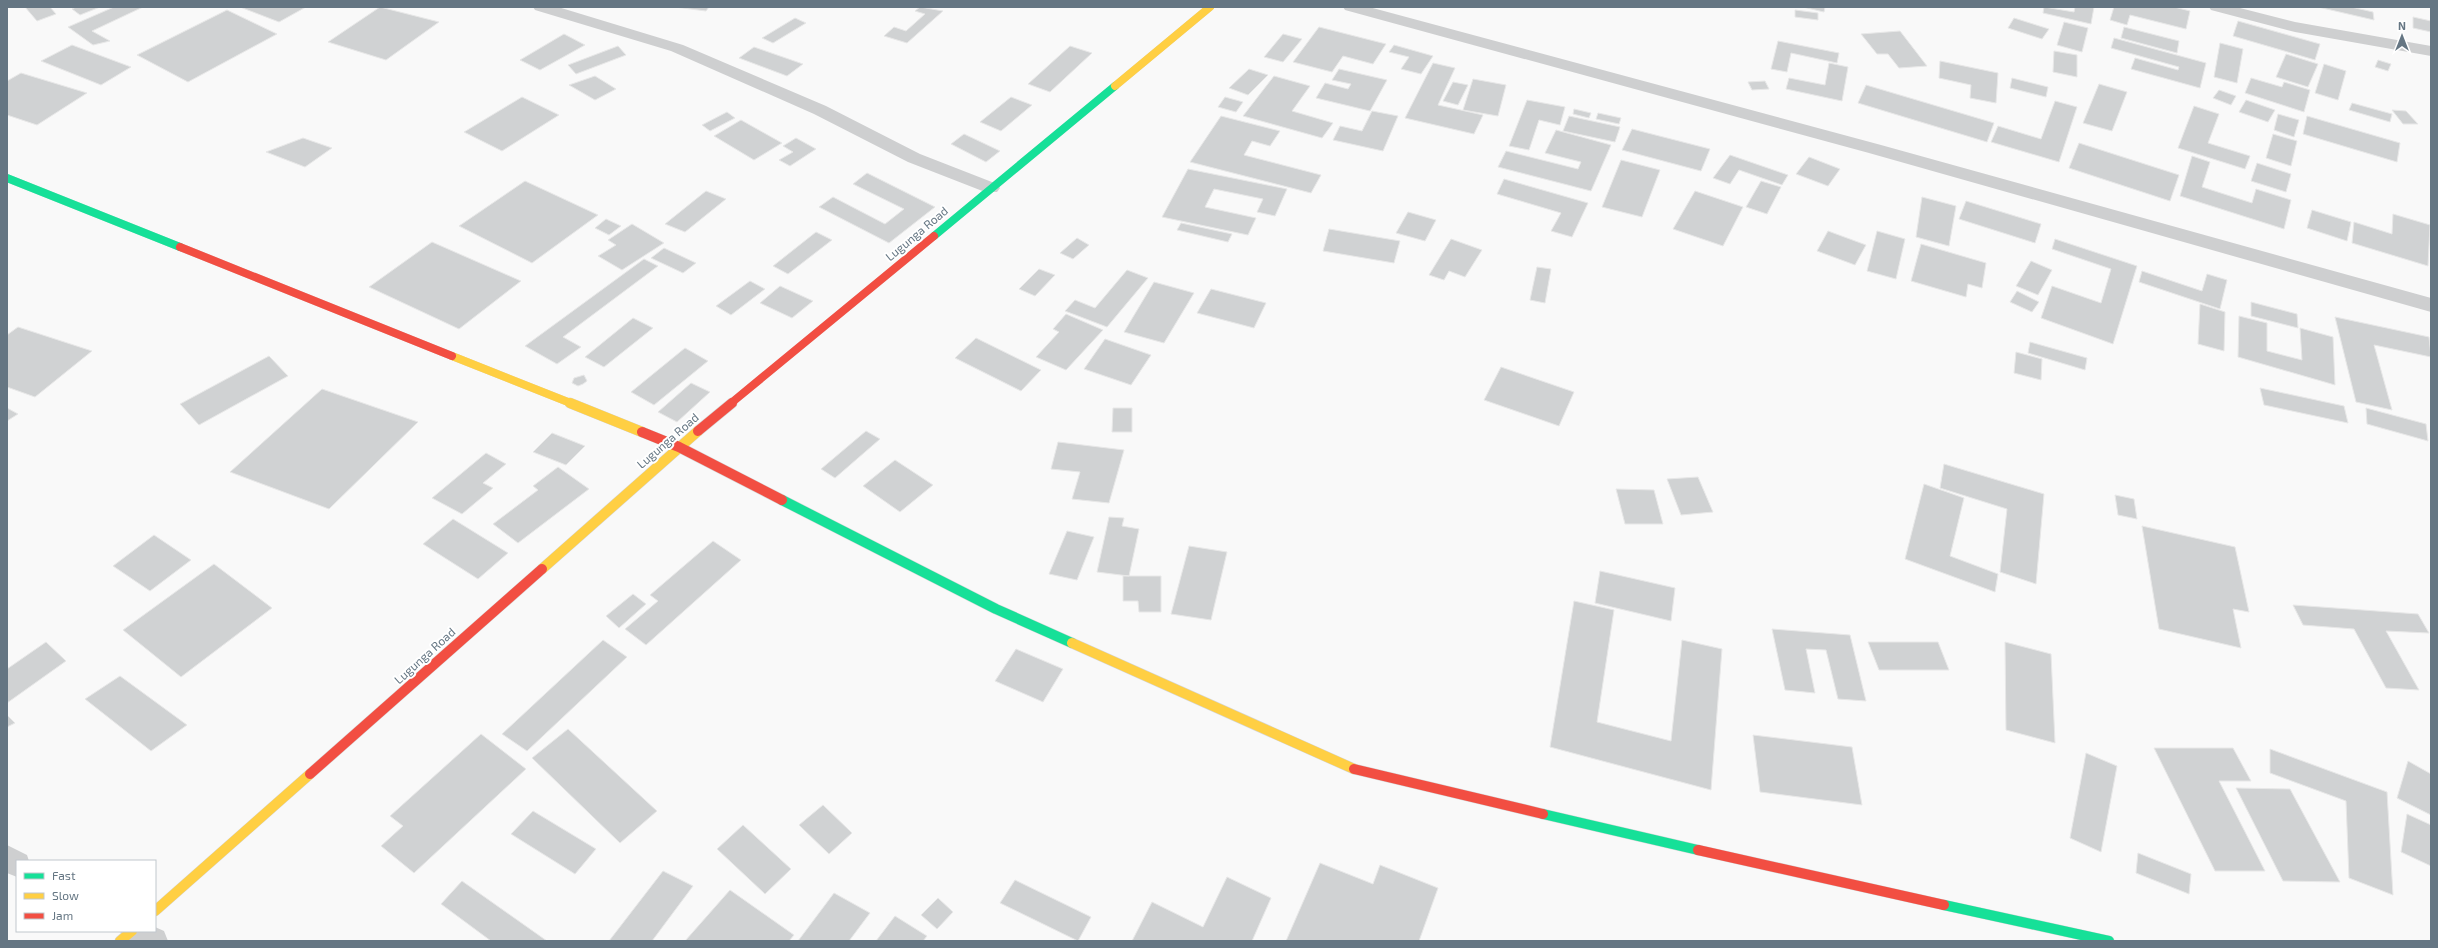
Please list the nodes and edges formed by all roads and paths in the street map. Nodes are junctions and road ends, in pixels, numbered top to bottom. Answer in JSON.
{"nodes":[{"id":1,"x":541,"y":7,"type":"edge"},
{"id":2,"x":1210,"y":7,"type":"edge"},
{"id":3,"x":1351,"y":7,"type":"edge"},
{"id":4,"x":2217,"y":7,"type":"edge"},
{"id":5,"x":2431,"y":51,"type":"edge"},
{"id":6,"x":7,"y":178,"type":"edge"},
{"id":7,"x":991,"y":188,"type":"junction"},
{"id":8,"x":2431,"y":305,"type":"edge"},
{"id":9,"x":679,"y":447,"type":"junction"},
{"id":10,"x":7,"y":858,"type":"edge"},
{"id":11,"x":16,"y":863,"type":"edge"},
{"id":12,"x":156,"y":910,"type":"edge"},
{"id":13,"x":132,"y":932,"type":"edge"},
{"id":14,"x":135,"y":932,"type":"edge"},
{"id":15,"x":120,"y":941,"type":"edge"},
{"id":16,"x":154,"y":941,"type":"edge"},
{"id":17,"x":2109,"y":941,"type":"edge"}],
"edges":[{"from":1,"to":7,"type":"street"},
{"from":2,"to":7,"type":"street","name":"Lugunga Road"},
{"from":3,"to":8,"type":"street"},
{"from":4,"to":5,"type":"street"},
{"from":6,"to":9,"type":"street"},
{"from":7,"to":9,"type":"street","name":"Lugunga Road"},
{"from":9,"to":12,"type":"street","name":"Lugunga Road"},
{"from":9,"to":17,"type":"street"},
{"from":10,"to":11,"type":"street"},
{"from":13,"to":15,"type":"street"},
{"from":14,"to":16,"type":"street"}]}
